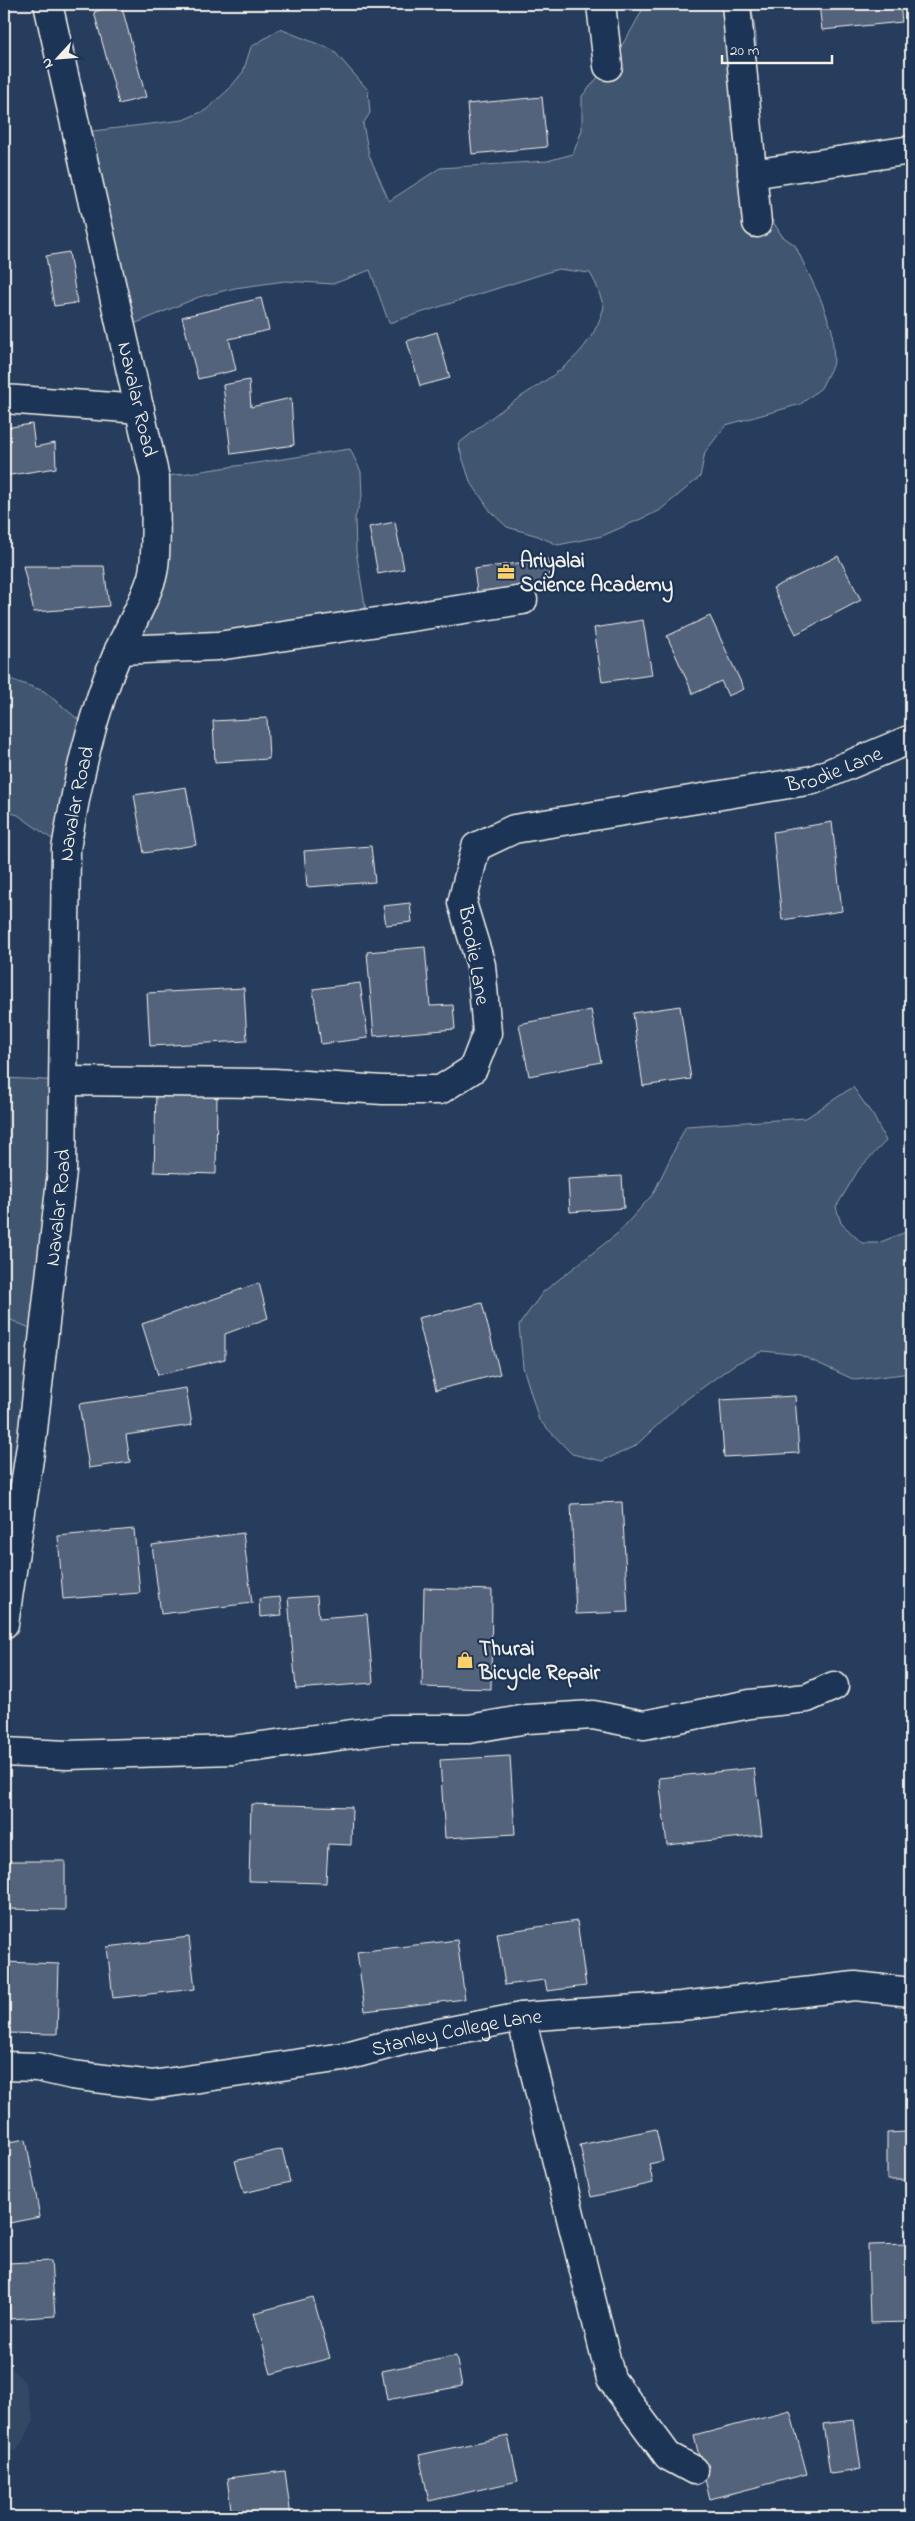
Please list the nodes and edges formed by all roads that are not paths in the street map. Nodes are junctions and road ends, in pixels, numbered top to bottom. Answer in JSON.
{"nodes":[{"id":1,"x":601,"y":4,"type":"edge"},
{"id":2,"x":736,"y":4,"type":"edge"},
{"id":3,"x":50,"y":5,"type":"edge"},
{"id":4,"x":608,"y":66,"type":"dead end"},
{"id":5,"x":911,"y":150,"type":"edge"},
{"id":6,"x":752,"y":174,"type":"junction"},
{"id":7,"x":758,"y":223,"type":"dead end"},
{"id":8,"x":4,"y":399,"type":"edge"},
{"id":9,"x":140,"y":409,"type":"junction"},
{"id":10,"x":523,"y":600,"type":"dead end"},
{"id":11,"x":119,"y":650,"type":"junction"},
{"id":12,"x":911,"y":739,"type":"edge"},
{"id":13,"x":65,"y":1081,"type":"junction"},
{"id":14,"x":4,"y":1624,"type":"edge"},
{"id":15,"x":834,"y":1686,"type":"dead end"},
{"id":16,"x":4,"y":1752,"type":"edge"},
{"id":17,"x":911,"y":1992,"type":"edge"},
{"id":18,"x":522,"y":2017,"type":"junction"},
{"id":19,"x":4,"y":2066,"type":"edge"},
{"id":20,"x":694,"y":2470,"type":"dead end"}],
"edges":[{"from":1,"to":4,"type":"street"},
{"from":2,"to":6,"type":"street"},
{"from":3,"to":9,"type":"street","name":"Navalar Road"},
{"from":5,"to":6,"type":"street"},
{"from":6,"to":7,"type":"street"},
{"from":8,"to":9,"type":"street"},
{"from":9,"to":11,"type":"street","name":"Navalar Road"},
{"from":10,"to":11,"type":"street"},
{"from":11,"to":13,"type":"street","name":"Navalar Road"},
{"from":12,"to":13,"type":"street","name":"Brodie Lane"},
{"from":13,"to":14,"type":"street","name":"Navalar Road"},
{"from":15,"to":16,"type":"street"},
{"from":17,"to":18,"type":"street","name":"Stanley College Lane"},
{"from":18,"to":19,"type":"street","name":"Stanley College Lane"},
{"from":18,"to":20,"type":"street"}]}
